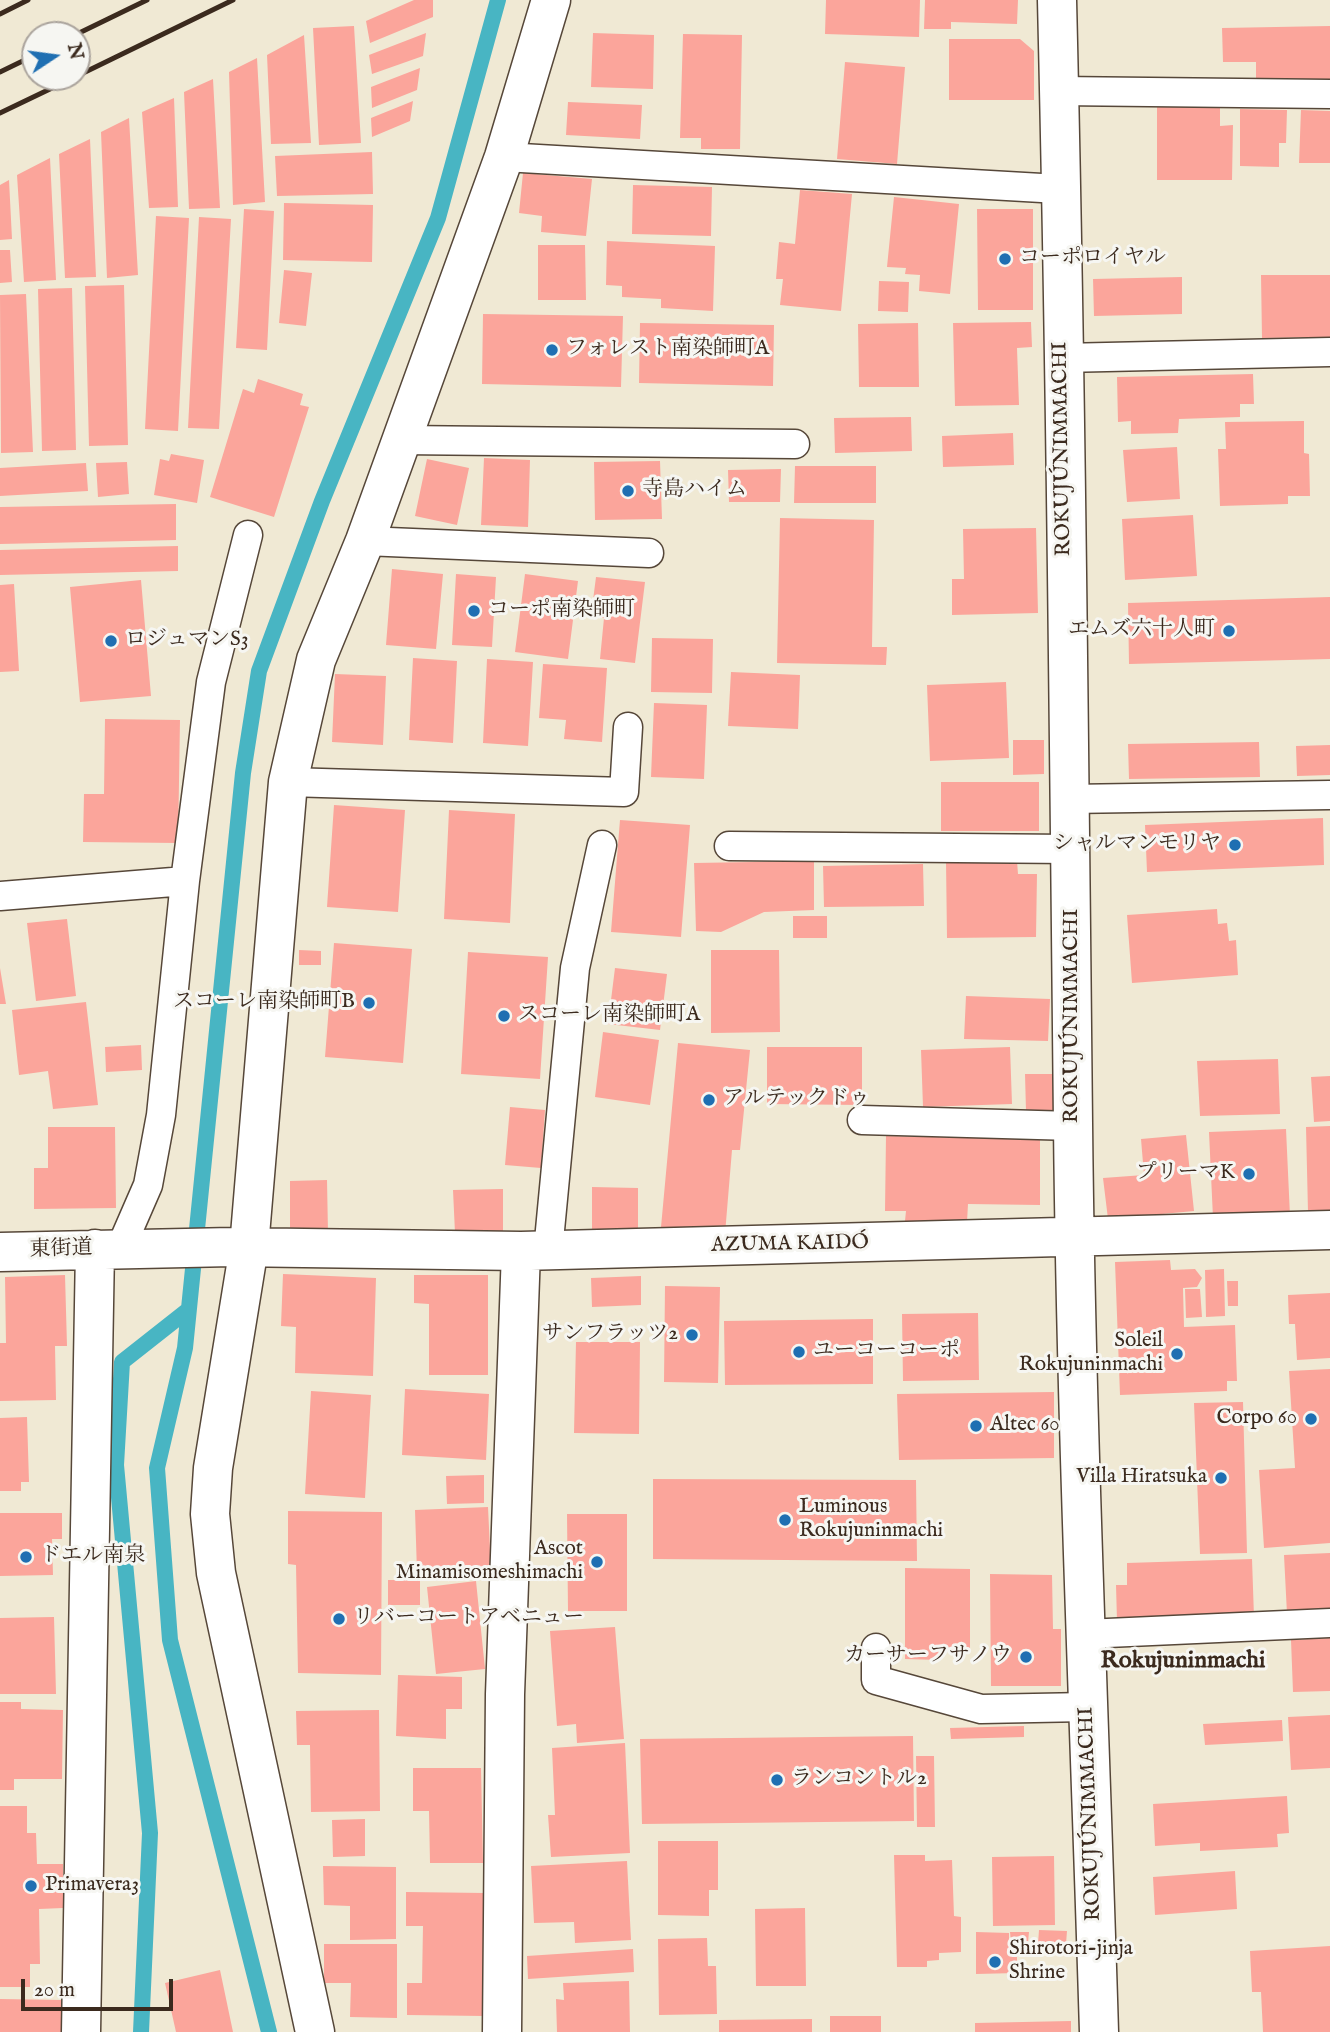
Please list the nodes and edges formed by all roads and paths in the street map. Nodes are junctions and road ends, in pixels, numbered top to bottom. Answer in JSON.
{"nodes":[{"id":1,"x":551,"y":0,"type":"edge"},
{"id":2,"x":1057,"y":0,"type":"edge"},
{"id":3,"x":1059,"y":92,"type":"junction"},
{"id":4,"x":1330,"y":94,"type":"edge"},
{"id":5,"x":504,"y":157,"type":"junction"},
{"id":6,"x":1059,"y":189,"type":"junction"},
{"id":7,"x":1330,"y":352,"type":"edge"},
{"id":8,"x":1062,"y":358,"type":"junction"},
{"id":9,"x":400,"y":440,"type":"junction"},
{"id":10,"x":795,"y":444,"type":"dead end"},
{"id":11,"x":248,"y":535,"type":"dead end"},
{"id":12,"x":365,"y":541,"type":"junction"},
{"id":13,"x":649,"y":553,"type":"dead end"},
{"id":14,"x":628,"y":727,"type":"dead end"},
{"id":15,"x":288,"y":782,"type":"junction"},
{"id":16,"x":1330,"y":795,"type":"edge"},
{"id":17,"x":1069,"y":799,"type":"junction"},
{"id":18,"x":602,"y":845,"type":"dead end"},
{"id":19,"x":729,"y":846,"type":"dead end"},
{"id":20,"x":1070,"y":849,"type":"junction"},
{"id":21,"x":185,"y":881,"type":"junction"},
{"id":22,"x":0,"y":895,"type":"edge"},
{"id":23,"x":862,"y":1120,"type":"dead end"},
{"id":24,"x":1073,"y":1126,"type":"junction"},
{"id":25,"x":1330,"y":1230,"type":"edge"},
{"id":26,"x":1076,"y":1239,"type":"junction"},
{"id":27,"x":240,"y":1247,"type":"junction"},
{"id":28,"x":120,"y":1248,"type":"junction"},
{"id":29,"x":534,"y":1251,"type":"junction"},
{"id":30,"x":0,"y":1252,"type":"edge"},
{"id":31,"x":1330,"y":1623,"type":"edge"},
{"id":32,"x":1085,"y":1634,"type":"junction"},
{"id":33,"x":876,"y":1648,"type":"dead end"},
{"id":34,"x":1087,"y":1707,"type":"junction"},
{"id":35,"x":493,"y":2031,"type":"edge"},
{"id":36,"x":81,"y":2032,"type":"edge"},
{"id":37,"x":315,"y":2032,"type":"edge"},
{"id":38,"x":1100,"y":2032,"type":"edge"}],
"edges":[{"from":1,"to":5,"type":"street"},
{"from":2,"to":3,"type":"street","name":"ROKUJÚNIMMACHI"},
{"from":3,"to":4,"type":"lane"},
{"from":3,"to":6,"type":"street","name":"ROKUJÚNIMMACHI"},
{"from":5,"to":6,"type":"lane"},
{"from":5,"to":9,"type":"street"},
{"from":6,"to":8,"type":"street","name":"ROKUJÚNIMMACHI"},
{"from":7,"to":8,"type":"lane"},
{"from":8,"to":17,"type":"street","name":"ROKUJÚNIMMACHI"},
{"from":9,"to":10,"type":"lane"},
{"from":9,"to":12,"type":"street"},
{"from":11,"to":21,"type":"lane"},
{"from":12,"to":13,"type":"lane"},
{"from":12,"to":15,"type":"street"},
{"from":14,"to":15,"type":"lane"},
{"from":15,"to":27,"type":"street"},
{"from":16,"to":17,"type":"lane"},
{"from":17,"to":20,"type":"street","name":"ROKUJÚNIMMACHI"},
{"from":18,"to":29,"type":"lane"},
{"from":19,"to":20,"type":"lane"},
{"from":20,"to":24,"type":"street","name":"ROKUJÚNIMMACHI"},
{"from":21,"to":22,"type":"lane"},
{"from":21,"to":28,"type":"lane"},
{"from":23,"to":24,"type":"lane"},
{"from":24,"to":26,"type":"street","name":"ROKUJÚNIMMACHI"},
{"from":25,"to":26,"type":"street","name":"AZUMA KAIDÓ"},
{"from":26,"to":29,"type":"street","name":"AZUMA KAIDÓ"},
{"from":26,"to":32,"type":"street","name":"ROKUJÚNIMMACHI"},
{"from":27,"to":28,"type":"street","name":"東街道"},
{"from":27,"to":29,"type":"street","name":"AZUMA KAIDÓ"},
{"from":27,"to":37,"type":"street"},
{"from":28,"to":30,"type":"street","name":"東街道"},
{"from":28,"to":36,"type":"street"},
{"from":29,"to":35,"type":"street"},
{"from":31,"to":32,"type":"lane"},
{"from":32,"to":34,"type":"street","name":"ROKUJÚNIMMACHI"},
{"from":33,"to":34,"type":"lane"},
{"from":34,"to":38,"type":"street","name":"ROKUJÚNIMMACHI"}]}
